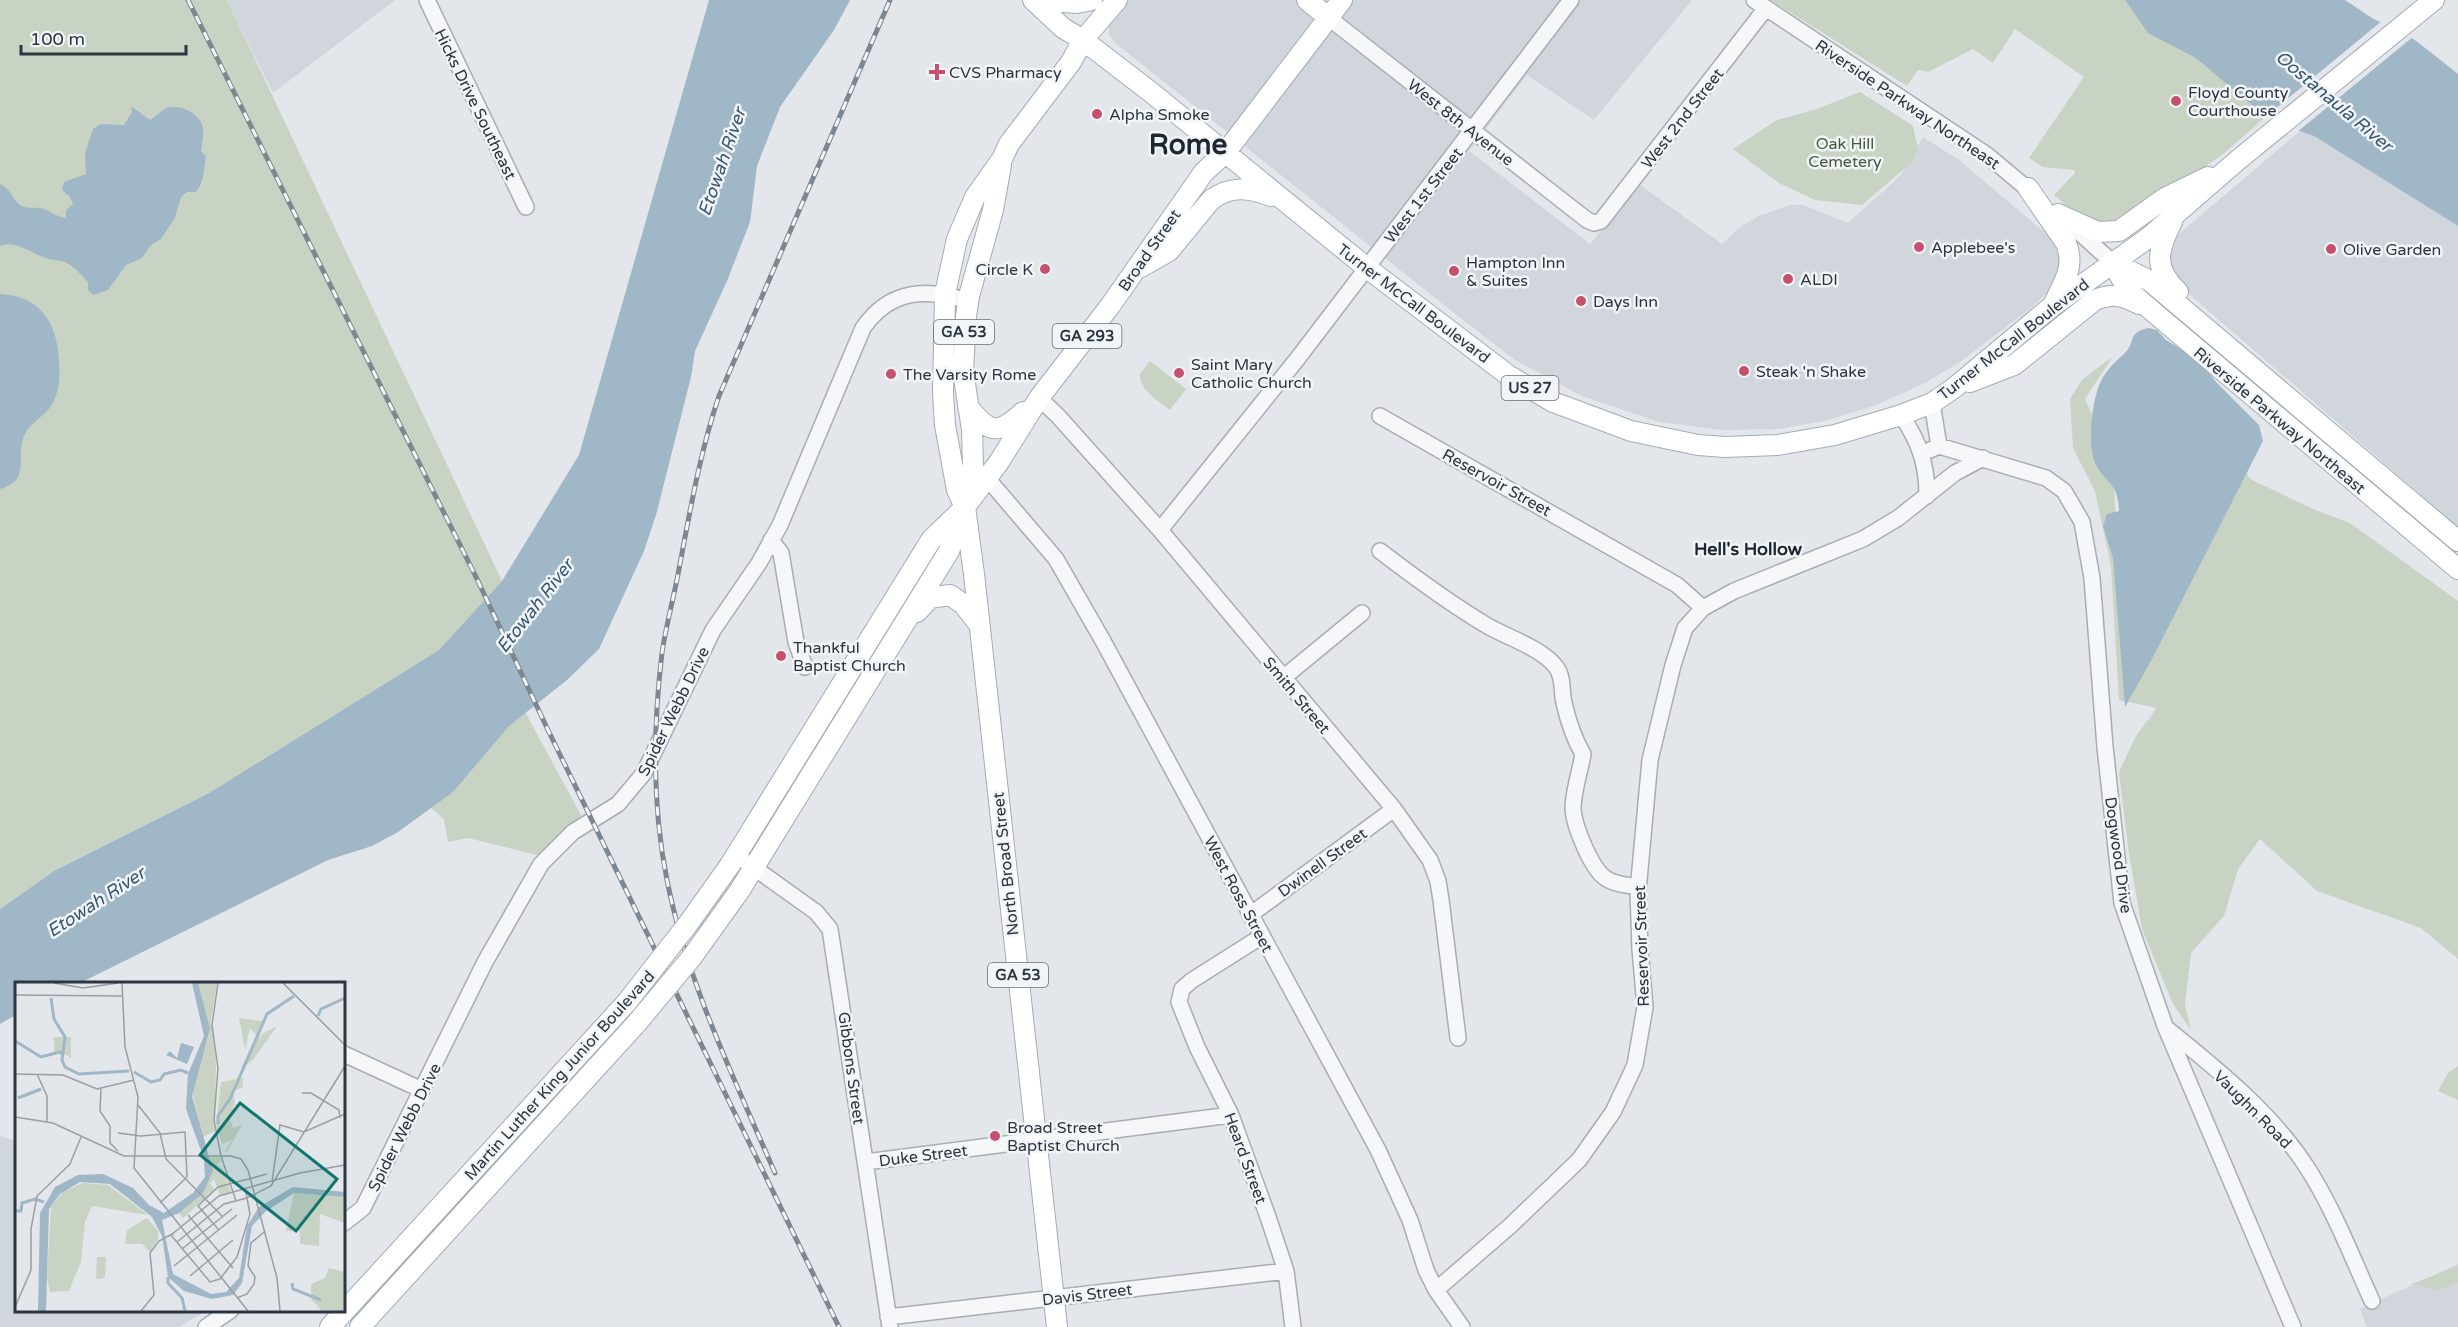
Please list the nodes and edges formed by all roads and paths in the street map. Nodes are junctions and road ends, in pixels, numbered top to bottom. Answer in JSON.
{"nodes":[{"id":1,"x":427,"y":0,"type":"edge"},
{"id":2,"x":1036,"y":0,"type":"edge"},
{"id":3,"x":1092,"y":0,"type":"edge"},
{"id":4,"x":1117,"y":0,"type":"edge"},
{"id":5,"x":1307,"y":0,"type":"edge"},
{"id":6,"x":1342,"y":0,"type":"edge"},
{"id":7,"x":1571,"y":0,"type":"edge"},
{"id":8,"x":2434,"y":0,"type":"edge"},
{"id":9,"x":1760,"y":4,"type":"edge"},
{"id":10,"x":1329,"y":18,"type":"junction"},
{"id":11,"x":1083,"y":40,"type":"junction"},
{"id":12,"x":1473,"y":131,"type":"junction"},
{"id":13,"x":1226,"y":152,"type":"junction"},
{"id":14,"x":1002,"y":159,"type":"junction"},
{"id":15,"x":2235,"y":163,"type":"junction"},
{"id":16,"x":2028,"y":188,"type":"junction"},
{"id":17,"x":1282,"y":200,"type":"junction"},
{"id":18,"x":526,"y":207,"type":"dead end"},
{"id":19,"x":2178,"y":212,"type":"junction"},
{"id":20,"x":2058,"y":214,"type":"junction"},
{"id":21,"x":1594,"y":223,"type":"joint"},
{"id":22,"x":2112,"y":262,"type":"junction"},
{"id":23,"x":1367,"y":268,"type":"junction"},
{"id":24,"x":1134,"y":272,"type":"junction"},
{"id":25,"x":945,"y":294,"type":"junction"},
{"id":26,"x":968,"y":301,"type":"junction"},
{"id":27,"x":2051,"y":307,"type":"junction"},
{"id":28,"x":2151,"y":310,"type":"junction"},
{"id":29,"x":1953,"y":388,"type":"junction"},
{"id":30,"x":1039,"y":398,"type":"junction"},
{"id":31,"x":1932,"y":403,"type":"junction"},
{"id":32,"x":968,"y":407,"type":"junction"},
{"id":33,"x":1901,"y":415,"type":"junction"},
{"id":34,"x":1380,"y":416,"type":"dead end"},
{"id":35,"x":1939,"y":446,"type":"junction"},
{"id":36,"x":1922,"y":453,"type":"junction"},
{"id":37,"x":1983,"y":458,"type":"junction"},
{"id":38,"x":2375,"y":470,"type":"junction"},
{"id":39,"x":987,"y":478,"type":"junction"},
{"id":40,"x":1927,"y":496,"type":"junction"},
{"id":41,"x":966,"y":507,"type":"junction"},
{"id":42,"x":1160,"y":530,"type":"junction"},
{"id":43,"x":771,"y":540,"type":"junction"},
{"id":44,"x":2458,"y":541,"type":"edge"},
{"id":45,"x":1380,"y":551,"type":"dead end"},
{"id":46,"x":2458,"y":569,"type":"edge"},
{"id":47,"x":1703,"y":608,"type":"junction"},
{"id":48,"x":1362,"y":613,"type":"dead end"},
{"id":49,"x":978,"y":623,"type":"junction"},
{"id":50,"x":805,"y":668,"type":"dead end"},
{"id":51,"x":1283,"y":678,"type":"junction"},
{"id":52,"x":846,"y":716,"type":"junction"},
{"id":53,"x":1394,"y":809,"type":"junction"},
{"id":54,"x":733,"y":860,"type":"junction"},
{"id":55,"x":754,"y":868,"type":"junction"},
{"id":56,"x":1638,"y":886,"type":"junction"},
{"id":57,"x":1250,"y":915,"type":"junction"},
{"id":58,"x":1262,"y":936,"type":"junction"},
{"id":59,"x":2165,"y":1026,"type":"junction"},
{"id":60,"x":1458,"y":1038,"type":"dead end"},
{"id":61,"x":345,"y":1054,"type":"edge"},
{"id":62,"x":422,"y":1090,"type":"junction"},
{"id":63,"x":1231,"y":1115,"type":"junction"},
{"id":64,"x":1036,"y":1141,"type":"junction"},
{"id":65,"x":866,"y":1162,"type":"junction"},
{"id":66,"x":345,"y":1222,"type":"edge"},
{"id":67,"x":1286,"y":1270,"type":"junction"},
{"id":68,"x":1436,"y":1290,"type":"junction"},
{"id":69,"x":1054,"y":1298,"type":"junction"},
{"id":70,"x":2372,"y":1301,"type":"dead end"},
{"id":71,"x":345,"y":1311,"type":"edge"},
{"id":72,"x":344,"y":1312,"type":"edge"},
{"id":73,"x":227,"y":1318,"type":"edge"},
{"id":74,"x":889,"y":1322,"type":"edge"},
{"id":75,"x":206,"y":1327,"type":"edge"},
{"id":76,"x":330,"y":1327,"type":"edge"},
{"id":77,"x":360,"y":1327,"type":"edge"},
{"id":78,"x":1057,"y":1327,"type":"edge"},
{"id":79,"x":1293,"y":1327,"type":"edge"},
{"id":80,"x":1462,"y":1327,"type":"edge"},
{"id":81,"x":2293,"y":1327,"type":"edge"}],
"edges":[{"from":1,"to":18,"type":"street","name":"Hicks Drive Southeast"},
{"from":2,"to":3,"type":"main road"},
{"from":2,"to":11,"type":"main road","name":"Turner McCall Boulevard","number":"US 27"},
{"from":4,"to":11,"type":"main road"},
{"from":5,"to":10,"type":"main road"},
{"from":6,"to":10,"type":"main road","name":"Broad Street"},
{"from":7,"to":12,"type":"street","name":"West 1st Street"},
{"from":8,"to":15,"type":"main road","name":"Turner McCall Boulevard","number":"US 27"},
{"from":9,"to":16,"type":"street","name":"Riverside Parkway Northeast"},
{"from":9,"to":21,"type":"street","name":"West 2nd Street"},
{"from":10,"to":12,"type":"street","name":"West 8th Avenue"},
{"from":10,"to":13,"type":"main road","name":"Broad Street"},
{"from":11,"to":13,"type":"main road","name":"Turner McCall Boulevard","number":"US 27"},
{"from":11,"to":14,"type":"main road","number":"GA 53"},
{"from":12,"to":21,"type":"street","name":"West 8th Avenue"},
{"from":12,"to":23,"type":"street","name":"West 1st Street"},
{"from":13,"to":17,"type":"main road","name":"Turner McCall Boulevard","number":"US 27"},
{"from":13,"to":24,"type":"main road","name":"Broad Street","number":"GA 293"},
{"from":14,"to":25,"type":"main road","number":"GA 53"},
{"from":14,"to":26,"type":"main road","name":"Martin Luther King Junior Boulevard","number":"GA 53"},
{"from":15,"to":19,"type":"main road","name":"Turner McCall Boulevard","number":"US 27"},
{"from":15,"to":20,"type":"main road"},
{"from":16,"to":20,"type":"street","name":"Riverside Parkway Northeast"},
{"from":16,"to":27,"type":"main road"},
{"from":17,"to":23,"type":"main road","name":"Turner McCall Boulevard","number":"US 27"},
{"from":17,"to":24,"type":"main road"},
{"from":19,"to":22,"type":"main road","name":"Turner McCall Boulevard","number":"US 27"},
{"from":19,"to":38,"type":"main road"},
{"from":20,"to":22,"type":"street","name":"Riverside Parkway Northeast"},
{"from":22,"to":27,"type":"main road","name":"Turner McCall Boulevard","number":"US 27"},
{"from":22,"to":28,"type":"main road","name":"Riverside Parkway Northeast"},
{"from":22,"to":38,"type":"main road","name":"Riverside Parkway Northeast"},
{"from":23,"to":33,"type":"main road","name":"Turner McCall Boulevard","number":"US 27"},
{"from":23,"to":42,"type":"street","name":"West 1st Street"},
{"from":24,"to":30,"type":"main road","name":"Broad Street","number":"GA 293"},
{"from":25,"to":26,"type":"street","name":"Spider Webb Drive"},
{"from":25,"to":41,"type":"main road","number":"GA 53"},
{"from":25,"to":43,"type":"street","name":"Spider Webb Drive"},
{"from":26,"to":32,"type":"main road","name":"Martin Luther King Junior Boulevard","number":"GA 53"},
{"from":27,"to":29,"type":"main road","name":"Turner McCall Boulevard","number":"US 27"},
{"from":28,"to":29,"type":"main road"},
{"from":28,"to":46,"type":"main road","name":"Riverside Parkway Northeast"},
{"from":29,"to":31,"type":"main road","name":"Turner McCall Boulevard","number":"US 27"},
{"from":30,"to":32,"type":"main road"},
{"from":30,"to":39,"type":"main road","name":"Broad Street","number":"GA 293"},
{"from":30,"to":42,"type":"street","name":"Smith Street"},
{"from":31,"to":33,"type":"main road","name":"Turner McCall Boulevard","number":"US 27"},
{"from":31,"to":35,"type":"street"},
{"from":32,"to":41,"type":"main road","name":"Martin Luther King Junior Boulevard","number":"GA 53"},
{"from":33,"to":36,"type":"street"},
{"from":34,"to":47,"type":"street","name":"Reservoir Street"},
{"from":35,"to":36,"type":"street"},
{"from":35,"to":37,"type":"street","name":"Dogwood Drive"},
{"from":36,"to":40,"type":"street"},
{"from":37,"to":40,"type":"street","name":"Reservoir Street"},
{"from":37,"to":59,"type":"street","name":"Dogwood Drive"},
{"from":38,"to":44,"type":"main road","name":"Riverside Parkway Northeast"},
{"from":39,"to":41,"type":"main road","name":"Broad Street","number":"GA 293"},
{"from":39,"to":57,"type":"street","name":"West Ross Street"},
{"from":40,"to":47,"type":"street","name":"Reservoir Street"},
{"from":41,"to":49,"type":"main road","name":"North Broad Street","number":"GA 53"},
{"from":41,"to":52,"type":"main road","name":"Martin Luther King Junior Boulevard","number":"GA 293"},
{"from":41,"to":54,"type":"main road","name":"Martin Luther King Junior Boulevard","number":"GA 293"},
{"from":42,"to":51,"type":"street","name":"Smith Street"},
{"from":43,"to":50,"type":"street"},
{"from":43,"to":62,"type":"street","name":"Spider Webb Drive"},
{"from":45,"to":56,"type":"street"},
{"from":47,"to":56,"type":"street","name":"Reservoir Street"},
{"from":48,"to":51,"type":"street"},
{"from":49,"to":52,"type":"main road"},
{"from":49,"to":64,"type":"main road","name":"North Broad Street","number":"GA 53"},
{"from":51,"to":53,"type":"street","name":"Smith Street"},
{"from":52,"to":55,"type":"main road","name":"Martin Luther King Junior Boulevard","number":"GA 293"},
{"from":53,"to":57,"type":"street","name":"Dwinell Street"},
{"from":53,"to":60,"type":"street","name":"Smith Street"},
{"from":54,"to":55,"type":"street","name":"Gibbons Street"},
{"from":54,"to":71,"type":"main road","name":"Martin Luther King Junior Boulevard","number":"GA 293","bridge":true},
{"from":55,"to":65,"type":"street","name":"Gibbons Street"},
{"from":55,"to":77,"type":"main road","name":"Martin Luther King Junior Boulevard","number":"GA 293","bridge":true},
{"from":56,"to":68,"type":"street","name":"Reservoir Street"},
{"from":57,"to":58,"type":"street","name":"West Ross Street"},
{"from":58,"to":63,"type":"street","name":"Heard Street"},
{"from":58,"to":68,"type":"street","name":"West Ross Street"},
{"from":59,"to":70,"type":"street","name":"Vaughn Road"},
{"from":59,"to":81,"type":"street","name":"Dogwood Drive"},
{"from":61,"to":62,"type":"street"},
{"from":62,"to":66,"type":"street","name":"Spider Webb Drive"},
{"from":63,"to":64,"type":"street","name":"Duke Street"},
{"from":63,"to":67,"type":"street","name":"Heard Street"},
{"from":64,"to":65,"type":"street","name":"Duke Street"},
{"from":64,"to":69,"type":"main road","name":"North Broad Street","number":"GA 53"},
{"from":65,"to":74,"type":"street","name":"Gibbons Street"},
{"from":67,"to":69,"type":"street","name":"Davis Street"},
{"from":67,"to":79,"type":"street","name":"Heard Street"},
{"from":68,"to":80,"type":"street","name":"West Ross Street"},
{"from":69,"to":74,"type":"street","name":"Davis Street"},
{"from":69,"to":78,"type":"main road","name":"North Broad Street","number":"GA 53"},
{"from":72,"to":76,"type":"main road","name":"Martin Luther King Junior Boulevard","number":"GA 293","bridge":true},
{"from":73,"to":75,"type":"street"}]}
